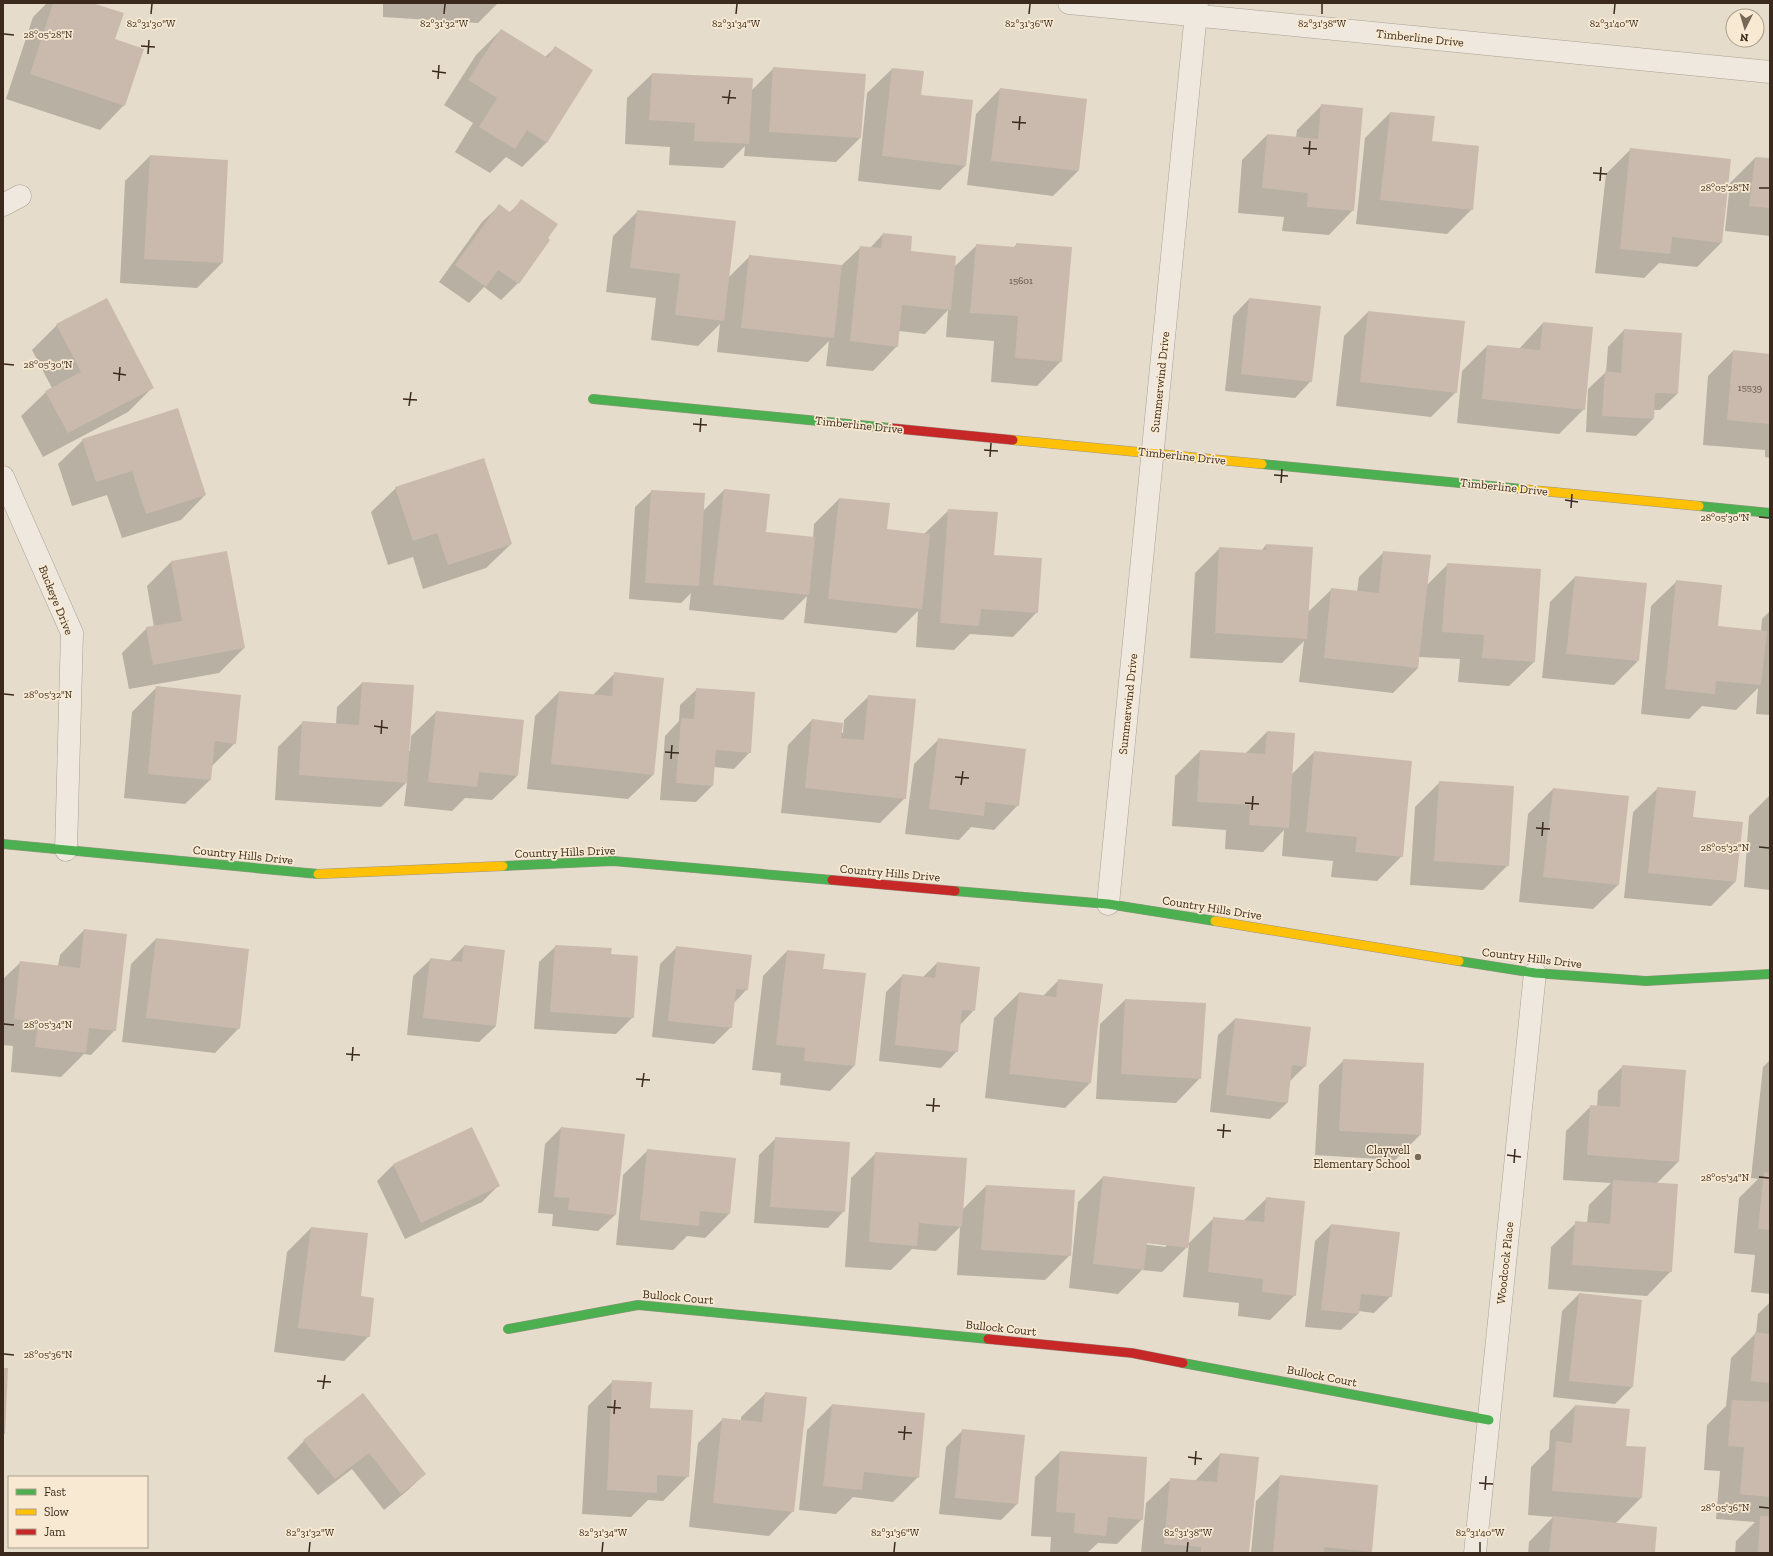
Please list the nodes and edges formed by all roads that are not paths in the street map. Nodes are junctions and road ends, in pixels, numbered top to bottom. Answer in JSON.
{"nodes":[{"id":1,"x":1069,"y":3,"type":"edge"},
{"id":2,"x":1196,"y":9,"type":"edge"},
{"id":3,"x":1770,"y":72,"type":"edge"},
{"id":4,"x":594,"y":399,"type":"dead end"},
{"id":5,"x":1153,"y":453,"type":"junction"},
{"id":6,"x":3,"y":477,"type":"edge"},
{"id":7,"x":1770,"y":513,"type":"edge"},
{"id":8,"x":3,"y":844,"type":"edge"},
{"id":9,"x":66,"y":850,"type":"junction"},
{"id":10,"x":1108,"y":904,"type":"junction"},
{"id":11,"x":1535,"y":973,"type":"junction"},
{"id":12,"x":1770,"y":974,"type":"edge"},
{"id":13,"x":508,"y":1329,"type":"dead end"},
{"id":14,"x":1489,"y":1420,"type":"junction"},
{"id":15,"x":1475,"y":1553,"type":"edge"}],
"edges":[{"from":1,"to":2,"type":"street","name":"Timberline Drive"},
{"from":2,"to":3,"type":"street","name":"Timberline Drive"},
{"from":2,"to":5,"type":"street","name":"Summerwind Drive"},
{"from":4,"to":5,"type":"street","name":"Timberline Drive"},
{"from":5,"to":7,"type":"street","name":"Timberline Drive"},
{"from":5,"to":10,"type":"street","name":"Summerwind Drive"},
{"from":6,"to":9,"type":"street","name":"Buckeye Drive"},
{"from":8,"to":9,"type":"street","name":"Country Hills Drive"},
{"from":9,"to":10,"type":"street","name":"Country Hills Drive"},
{"from":10,"to":11,"type":"street","name":"Country Hills Drive"},
{"from":11,"to":12,"type":"street","name":"Country Hills Drive"},
{"from":11,"to":14,"type":"street","name":"Woodcock Place"},
{"from":13,"to":14,"type":"street","name":"Bullock Court"},
{"from":14,"to":15,"type":"street","name":"Woodcock Place"}]}
